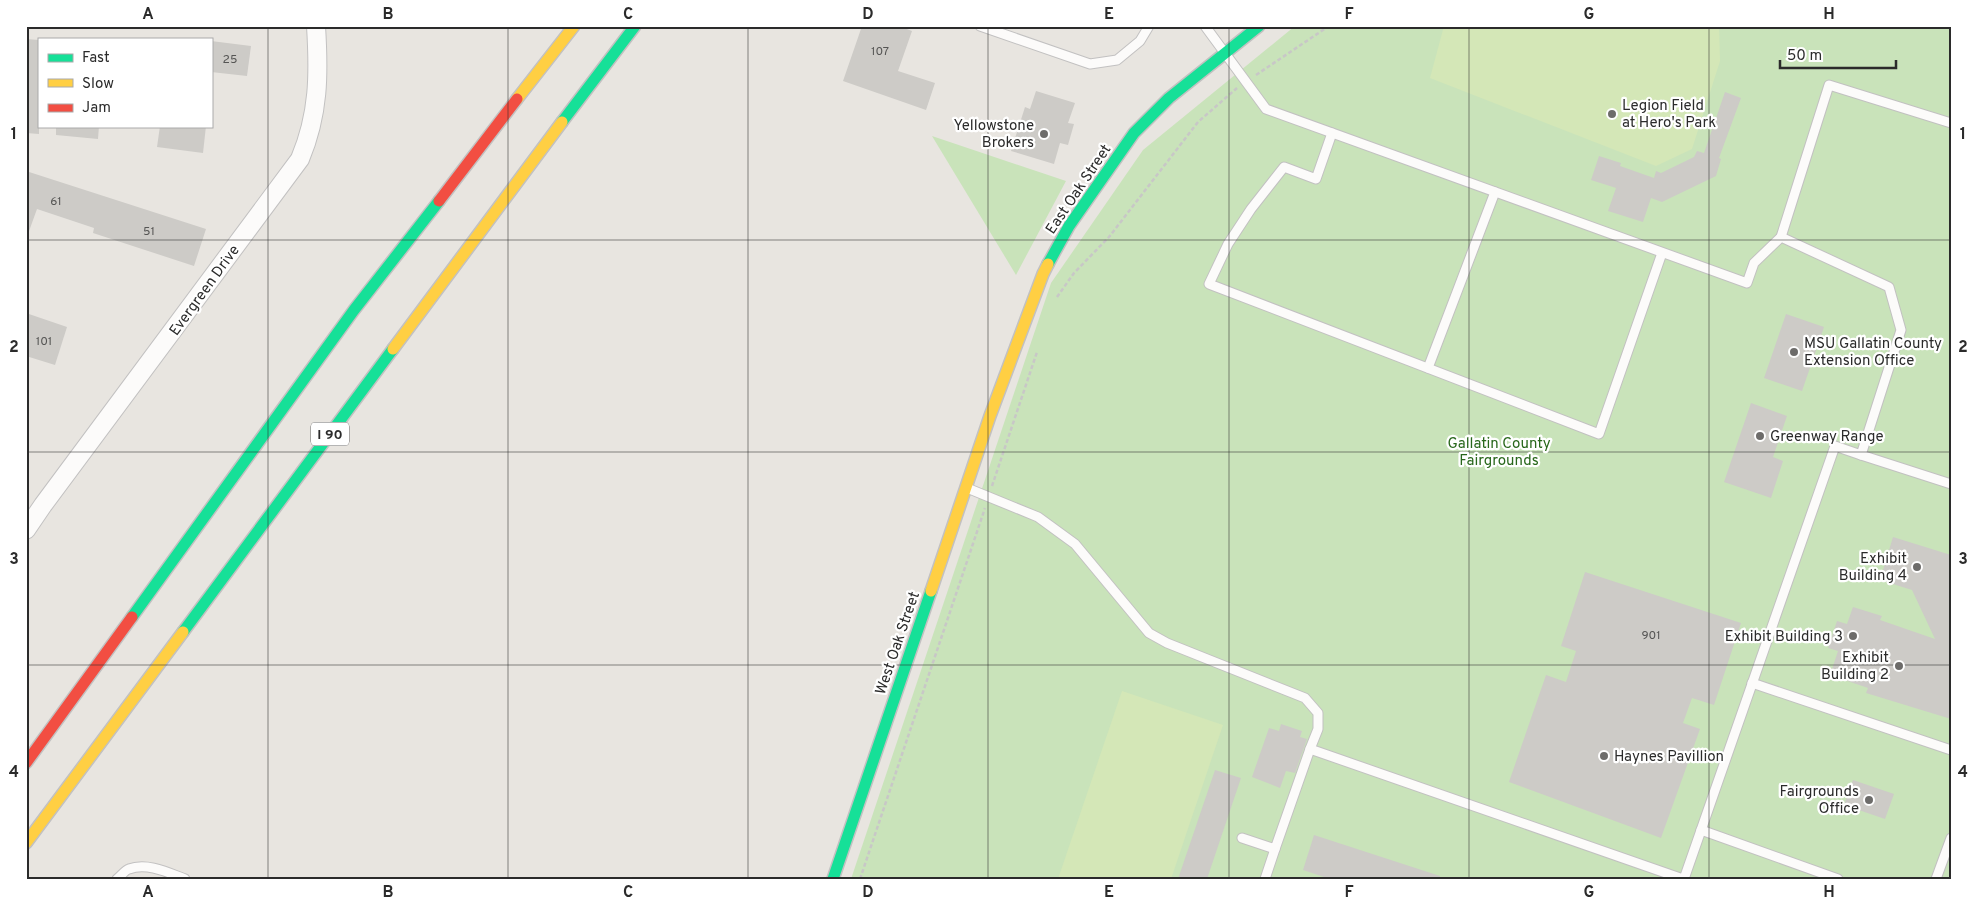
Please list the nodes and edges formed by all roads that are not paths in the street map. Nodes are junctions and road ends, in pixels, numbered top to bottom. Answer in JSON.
{"nodes":[{"id":1,"x":316,"y":26,"type":"edge"},
{"id":2,"x":574,"y":26,"type":"edge"},
{"id":3,"x":635,"y":26,"type":"edge"},
{"id":4,"x":980,"y":26,"type":"edge"},
{"id":5,"x":1149,"y":26,"type":"edge"},
{"id":6,"x":1205,"y":26,"type":"edge"},
{"id":7,"x":1259,"y":26,"type":"edge"},
{"id":8,"x":1225,"y":52,"type":"junction"},
{"id":9,"x":1951,"y":123,"type":"edge"},
{"id":10,"x":1332,"y":133,"type":"junction"},
{"id":11,"x":1495,"y":192,"type":"junction"},
{"id":12,"x":1781,"y":237,"type":"junction"},
{"id":13,"x":1662,"y":252,"type":"junction"},
{"id":14,"x":1428,"y":368,"type":"junction"},
{"id":15,"x":990,"y":416,"type":"joint"},
{"id":16,"x":1861,"y":456,"type":"junction"},
{"id":17,"x":1951,"y":484,"type":"edge"},
{"id":18,"x":966,"y":487,"type":"junction"},
{"id":19,"x":26,"y":530,"type":"edge"},
{"id":20,"x":1752,"y":683,"type":"junction"},
{"id":21,"x":1310,"y":749,"type":"junction"},
{"id":22,"x":1951,"y":750,"type":"edge"},
{"id":23,"x":26,"y":763,"type":"edge"},
{"id":24,"x":1701,"y":830,"type":"junction"},
{"id":25,"x":1242,"y":838,"type":"dead end"},
{"id":26,"x":1951,"y":838,"type":"edge"},
{"id":27,"x":26,"y":845,"type":"edge"},
{"id":28,"x":1275,"y":849,"type":"junction"},
{"id":29,"x":117,"y":879,"type":"edge"},
{"id":30,"x":185,"y":879,"type":"edge"},
{"id":31,"x":833,"y":879,"type":"edge"},
{"id":32,"x":1265,"y":879,"type":"edge"},
{"id":33,"x":1683,"y":879,"type":"edge"},
{"id":34,"x":1838,"y":879,"type":"edge"},
{"id":35,"x":1936,"y":879,"type":"edge"}],
"edges":[{"from":1,"to":19,"type":"street","name":"Evergreen Drive"},
{"from":2,"to":23,"type":"main road"},
{"from":3,"to":27,"type":"main road","number":"I 90"},
{"from":4,"to":5,"type":"lane"},
{"from":6,"to":8,"type":"lane"},
{"from":7,"to":8,"type":"main road","name":"East Oak Street"},
{"from":8,"to":10,"type":"lane"},
{"from":8,"to":15,"type":"main road","name":"East Oak Street"},
{"from":9,"to":12,"type":"lane"},
{"from":10,"to":11,"type":"lane"},
{"from":10,"to":14,"type":"lane"},
{"from":11,"to":13,"type":"lane"},
{"from":11,"to":14,"type":"lane"},
{"from":12,"to":13,"type":"lane"},
{"from":12,"to":16,"type":"lane"},
{"from":13,"to":14,"type":"lane"},
{"from":15,"to":18,"type":"main road","name":"West Oak Street"},
{"from":16,"to":17,"type":"lane"},
{"from":16,"to":20,"type":"lane"},
{"from":18,"to":21,"type":"lane"},
{"from":18,"to":31,"type":"main road","name":"West Oak Street"},
{"from":20,"to":22,"type":"lane"},
{"from":20,"to":24,"type":"lane"},
{"from":21,"to":28,"type":"lane"},
{"from":21,"to":33,"type":"lane"},
{"from":24,"to":33,"type":"lane"},
{"from":24,"to":34,"type":"lane"},
{"from":25,"to":28,"type":"lane"},
{"from":26,"to":35,"type":"lane"},
{"from":28,"to":32,"type":"lane"},
{"from":29,"to":30,"type":"lane"}]}
